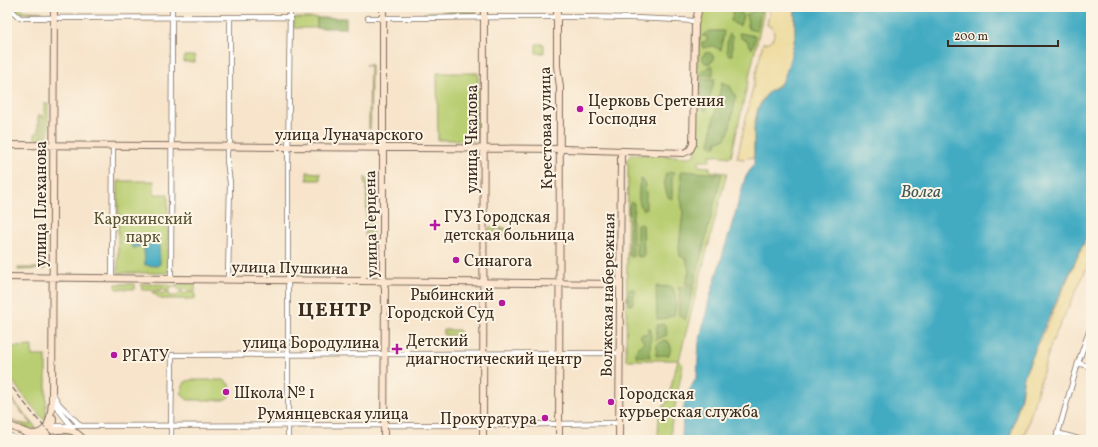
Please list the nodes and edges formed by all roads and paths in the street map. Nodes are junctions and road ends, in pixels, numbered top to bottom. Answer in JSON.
{"nodes":[{"id":1,"x":8,"y":7,"type":"edge"},
{"id":2,"x":54,"y":7,"type":"edge"},
{"id":3,"x":172,"y":7,"type":"edge"},
{"id":4,"x":290,"y":7,"type":"edge"},
{"id":5,"x":383,"y":7,"type":"edge"},
{"id":6,"x":484,"y":7,"type":"edge"},
{"id":7,"x":557,"y":7,"type":"edge"},
{"id":8,"x":699,"y":7,"type":"edge"},
{"id":9,"x":557,"y":16,"type":"junction"},
{"id":10,"x":54,"y":17,"type":"junction"},
{"id":11,"x":289,"y":17,"type":"junction"},
{"id":12,"x":484,"y":17,"type":"junction"},
{"id":13,"x":172,"y":18,"type":"junction"},
{"id":14,"x":230,"y":18,"type":"junction"},
{"id":15,"x":368,"y":18,"type":"dead end"},
{"id":16,"x":383,"y":18,"type":"junction"},
{"id":17,"x":696,"y":21,"type":"junction"},
{"id":18,"x":7,"y":145,"type":"edge"},
{"id":19,"x":53,"y":146,"type":"junction"},
{"id":20,"x":113,"y":146,"type":"junction"},
{"id":21,"x":171,"y":146,"type":"junction"},
{"id":22,"x":228,"y":147,"type":"junction"},
{"id":23,"x":289,"y":147,"type":"junction"},
{"id":24,"x":383,"y":148,"type":"junction"},
{"id":25,"x":484,"y":148,"type":"junction"},
{"id":26,"x":560,"y":149,"type":"junction"},
{"id":27,"x":621,"y":151,"type":"junction"},
{"id":28,"x":7,"y":277,"type":"edge"},
{"id":29,"x":52,"y":278,"type":"junction"},
{"id":30,"x":112,"y":278,"type":"junction"},
{"id":31,"x":170,"y":279,"type":"junction"},
{"id":32,"x":228,"y":280,"type":"junction"},
{"id":33,"x":288,"y":280,"type":"junction"},
{"id":34,"x":383,"y":281,"type":"junction"},
{"id":35,"x":483,"y":282,"type":"junction"},
{"id":36,"x":560,"y":283,"type":"junction"},
{"id":37,"x":620,"y":284,"type":"junction"},
{"id":38,"x":1091,"y":326,"type":"edge"},
{"id":39,"x":619,"y":353,"type":"junction"},
{"id":40,"x":384,"y":354,"type":"junction"},
{"id":41,"x":483,"y":354,"type":"junction"},
{"id":42,"x":559,"y":354,"type":"junction"},
{"id":43,"x":288,"y":355,"type":"junction"},
{"id":44,"x":1078,"y":363,"type":"junction"},
{"id":45,"x":1091,"y":367,"type":"edge"},
{"id":46,"x":52,"y":398,"type":"junction"},
{"id":47,"x":618,"y":423,"type":"junction"},
{"id":48,"x":7,"y":424,"type":"edge"},
{"id":49,"x":559,"y":424,"type":"junction"},
{"id":50,"x":384,"y":425,"type":"junction"},
{"id":51,"x":72,"y":426,"type":"junction"},
{"id":52,"x":81,"y":426,"type":"junction"},
{"id":53,"x":171,"y":426,"type":"junction"},
{"id":54,"x":288,"y":426,"type":"junction"},
{"id":55,"x":483,"y":426,"type":"junction"},
{"id":56,"x":50,"y":428,"type":"junction"},
{"id":57,"x":1057,"y":433,"type":"junction"},
{"id":58,"x":7,"y":434,"type":"edge"},
{"id":59,"x":82,"y":437,"type":"edge"},
{"id":60,"x":17,"y":440,"type":"edge"},
{"id":61,"x":171,"y":440,"type":"edge"},
{"id":62,"x":288,"y":440,"type":"edge"},
{"id":63,"x":384,"y":440,"type":"edge"},
{"id":64,"x":483,"y":440,"type":"edge"},
{"id":65,"x":559,"y":440,"type":"edge"},
{"id":66,"x":618,"y":440,"type":"edge"},
{"id":67,"x":1056,"y":440,"type":"edge"},
{"id":68,"x":1082,"y":440,"type":"edge"}],
"edges":[{"from":1,"to":10,"type":"street"},
{"from":2,"to":10,"type":"street","name":"улица Плеханова"},
{"from":3,"to":13,"type":"street"},
{"from":4,"to":11,"type":"street"},
{"from":5,"to":16,"type":"street","name":"улица Герцена"},
{"from":6,"to":12,"type":"street","name":"улица Чкалова"},
{"from":7,"to":9,"type":"street","name":"Крестовая улица"},
{"from":8,"to":17,"type":"street"},
{"from":9,"to":12,"type":"street"},
{"from":9,"to":17,"type":"street"},
{"from":9,"to":26,"type":"street","name":"Крестовая улица"},
{"from":10,"to":13,"type":"street"},
{"from":10,"to":19,"type":"street","name":"улица Плеханова"},
{"from":11,"to":14,"type":"street"},
{"from":11,"to":23,"type":"street"},
{"from":12,"to":16,"type":"street"},
{"from":12,"to":25,"type":"street","name":"улица Чкалова"},
{"from":13,"to":14,"type":"street"},
{"from":13,"to":21,"type":"street"},
{"from":14,"to":22,"type":"street"},
{"from":15,"to":16,"type":"street"},
{"from":16,"to":24,"type":"street","name":"улица Герцена"},
{"from":17,"to":27,"type":"street","name":"улица Луначарского"},
{"from":18,"to":19,"type":"street","name":"улица Луначарского"},
{"from":19,"to":20,"type":"street","name":"улица Луначарского"},
{"from":19,"to":29,"type":"street","name":"улица Плеханова"},
{"from":20,"to":21,"type":"street","name":"улица Луначарского"},
{"from":20,"to":30,"type":"street"},
{"from":21,"to":22,"type":"street","name":"улица Луначарского"},
{"from":21,"to":31,"type":"street"},
{"from":22,"to":23,"type":"street","name":"улица Луначарского"},
{"from":22,"to":32,"type":"street"},
{"from":23,"to":24,"type":"street","name":"улица Луначарского"},
{"from":23,"to":33,"type":"street"},
{"from":24,"to":25,"type":"street","name":"улица Луначарского"},
{"from":24,"to":34,"type":"street","name":"улица Герцена"},
{"from":25,"to":26,"type":"street","name":"улица Луначарского"},
{"from":25,"to":35,"type":"street","name":"улица Чкалова"},
{"from":26,"to":27,"type":"street","name":"улица Луначарского"},
{"from":26,"to":36,"type":"street","name":"Крестовая улица"},
{"from":27,"to":37,"type":"street","name":"Волжская набережная"},
{"from":28,"to":29,"type":"street","name":"улица Пушкина"},
{"from":29,"to":30,"type":"street","name":"улица Пушкина"},
{"from":29,"to":46,"type":"street","name":"улица Плеханова"},
{"from":30,"to":31,"type":"street","name":"улица Пушкина"},
{"from":31,"to":32,"type":"street","name":"улица Пушкина"},
{"from":32,"to":33,"type":"street","name":"улица Пушкина"},
{"from":33,"to":34,"type":"street","name":"улица Пушкина"},
{"from":33,"to":43,"type":"street"},
{"from":34,"to":35,"type":"street","name":"улица Пушкина"},
{"from":34,"to":40,"type":"street","name":"улица Герцена"},
{"from":35,"to":36,"type":"street","name":"улица Пушкина"},
{"from":35,"to":41,"type":"street","name":"улица Чкалова"},
{"from":36,"to":37,"type":"street","name":"улица Пушкина"},
{"from":36,"to":42,"type":"street","name":"Крестовая улица"},
{"from":37,"to":39,"type":"street","name":"Волжская набережная"},
{"from":38,"to":44,"type":"street"},
{"from":39,"to":42,"type":"street","name":"улица Бородулина"},
{"from":39,"to":47,"type":"street","name":"Волжская набережная"},
{"from":40,"to":41,"type":"street","name":"улица Бородулина"},
{"from":40,"to":43,"type":"street","name":"улица Бородулина"},
{"from":40,"to":50,"type":"street","name":"улица Герцена"},
{"from":41,"to":42,"type":"street","name":"улица Бородулина"},
{"from":41,"to":55,"type":"street","name":"улица Чкалова"},
{"from":42,"to":49,"type":"street","name":"Крестовая улица"},
{"from":43,"to":53,"type":"street","name":"улица Бородулина"},
{"from":43,"to":54,"type":"street"},
{"from":44,"to":45,"type":"street"},
{"from":44,"to":57,"type":"street"},
{"from":46,"to":51,"type":"street"},
{"from":46,"to":52,"type":"street"},
{"from":46,"to":56,"type":"street","name":"улица Плеханова"},
{"from":47,"to":49,"type":"street","name":"Румянцевская улица"},
{"from":47,"to":66,"type":"street","name":"Волжская набережная"},
{"from":48,"to":56,"type":"street"},
{"from":49,"to":55,"type":"street","name":"Румянцевская улица"},
{"from":49,"to":65,"type":"street","name":"Крестовая улица"},
{"from":50,"to":54,"type":"street","name":"Румянцевская улица"},
{"from":50,"to":55,"type":"street","name":"Румянцевская улица"},
{"from":50,"to":63,"type":"street","name":"улица Герцена"},
{"from":51,"to":52,"type":"street","name":"Румянцевская улица"},
{"from":51,"to":56,"type":"street","name":"Румянцевская улица"},
{"from":51,"to":59,"type":"street"},
{"from":52,"to":53,"type":"street","name":"Румянцевская улица"},
{"from":53,"to":54,"type":"street","name":"Румянцевская улица"},
{"from":53,"to":61,"type":"street"},
{"from":54,"to":62,"type":"street"},
{"from":55,"to":64,"type":"street","name":"улица Чкалова"},
{"from":56,"to":59,"type":"street"},
{"from":57,"to":67,"type":"street"},
{"from":57,"to":68,"type":"street"},
{"from":58,"to":60,"type":"street"}]}
